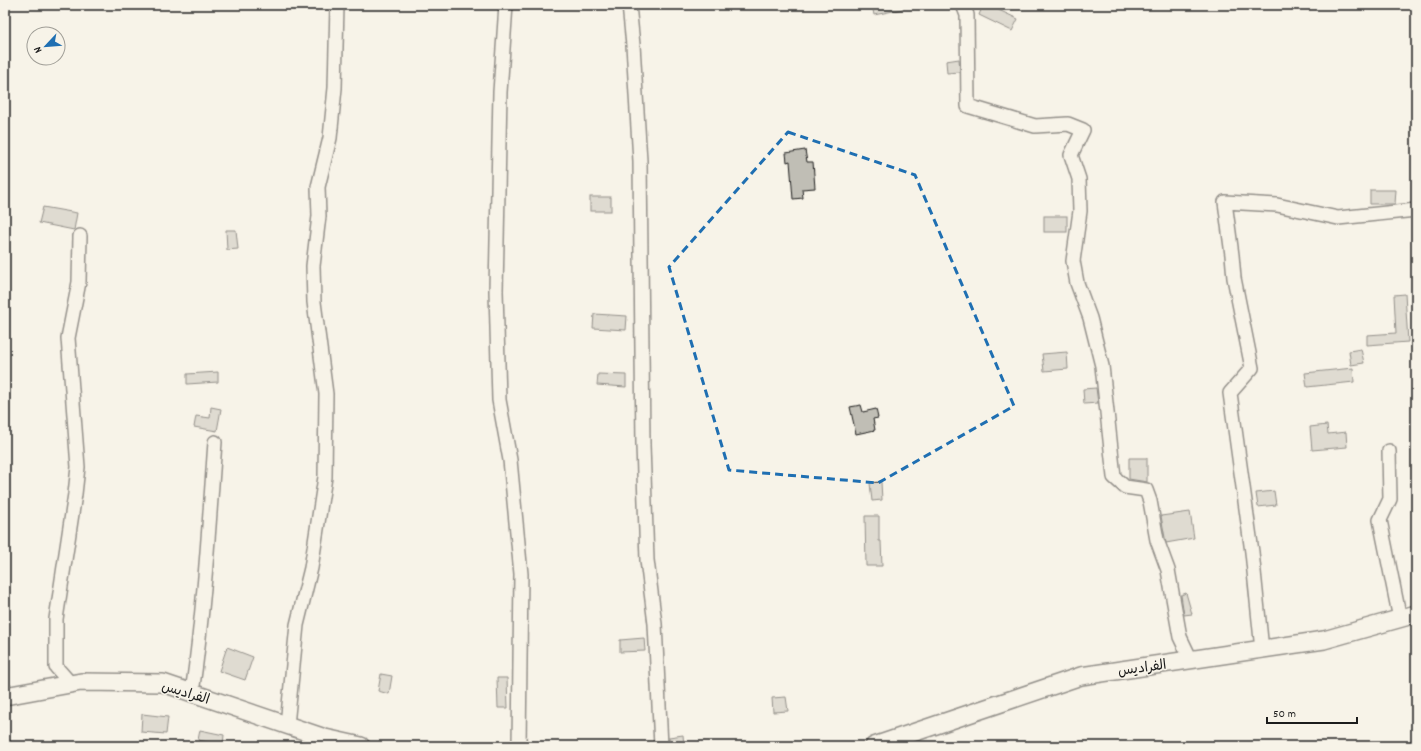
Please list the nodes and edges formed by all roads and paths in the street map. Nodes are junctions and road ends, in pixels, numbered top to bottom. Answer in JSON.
{"nodes":[{"id":1,"x":336,"y":5,"type":"edge"},
{"id":2,"x":506,"y":5,"type":"edge"},
{"id":3,"x":629,"y":5,"type":"edge"},
{"id":4,"x":963,"y":5,"type":"edge"},
{"id":5,"x":1416,"y":210,"type":"edge"},
{"id":6,"x":80,"y":236,"type":"dead end"},
{"id":7,"x":215,"y":442,"type":"dead end"},
{"id":8,"x":1389,"y":451,"type":"dead end"},
{"id":9,"x":1408,"y":617,"type":"edge"},
{"id":10,"x":1262,"y":650,"type":"junction"},
{"id":11,"x":1191,"y":660,"type":"junction"},
{"id":12,"x":71,"y":684,"type":"junction"},
{"id":13,"x":192,"y":693,"type":"junction"},
{"id":14,"x":5,"y":696,"type":"edge"},
{"id":15,"x":287,"y":725,"type":"junction"},
{"id":16,"x":361,"y":746,"type":"edge"},
{"id":17,"x":519,"y":746,"type":"edge"},
{"id":18,"x":661,"y":746,"type":"edge"},
{"id":19,"x":874,"y":746,"type":"edge"}],
"edges":[{"from":1,"to":15,"type":"street"},
{"from":2,"to":17,"type":"street"},
{"from":3,"to":18,"type":"street"},
{"from":4,"to":11,"type":"street"},
{"from":5,"to":10,"type":"street"},
{"from":6,"to":12,"type":"street"},
{"from":7,"to":13,"type":"street"},
{"from":8,"to":9,"type":"street"},
{"from":9,"to":10,"type":"street","name":"الفراديس"},
{"from":10,"to":11,"type":"street","name":"الفراديس"},
{"from":11,"to":19,"type":"street","name":"الفراديس"},
{"from":12,"to":13,"type":"street","name":"الفراديس"},
{"from":12,"to":14,"type":"street","name":"الفراديس"},
{"from":13,"to":15,"type":"street","name":"الفراديس"},
{"from":15,"to":16,"type":"street","name":"الفراديس"}]}
